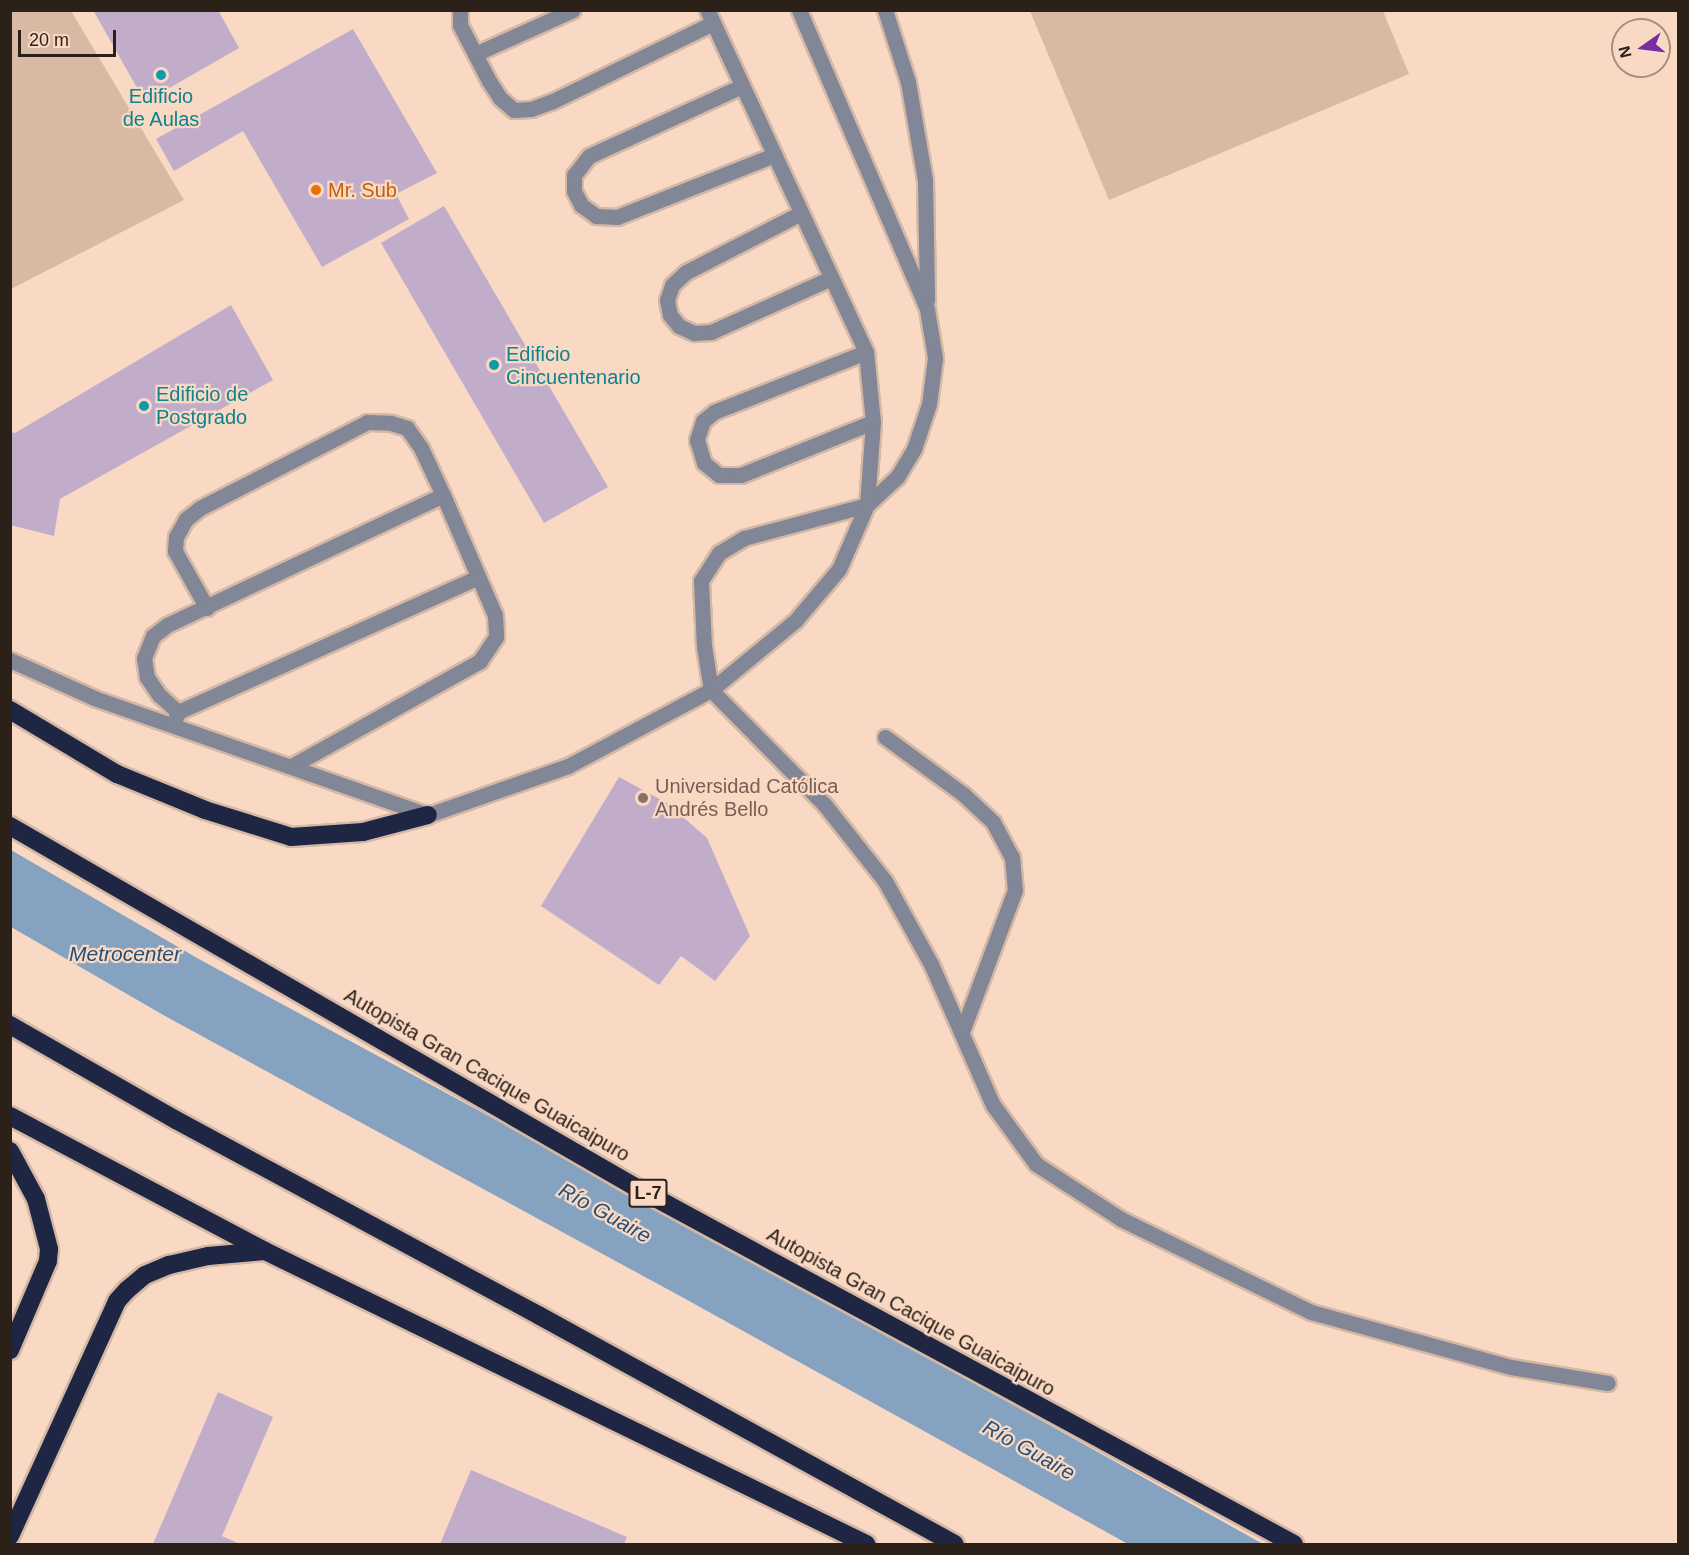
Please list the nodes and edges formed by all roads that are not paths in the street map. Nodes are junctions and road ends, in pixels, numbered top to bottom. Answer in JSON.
{"nodes":[{"id":1,"x":460,"y":10,"type":"edge"},
{"id":2,"x":573,"y":10,"type":"edge"},
{"id":3,"x":799,"y":10,"type":"edge"},
{"id":4,"x":885,"y":10,"type":"edge"},
{"id":5,"x":710,"y":17,"type":"edge"},
{"id":6,"x":475,"y":54,"type":"junction"},
{"id":7,"x":742,"y":86,"type":"junction"},
{"id":8,"x":774,"y":155,"type":"junction"},
{"id":9,"x":801,"y":213,"type":"junction"},
{"id":10,"x":831,"y":278,"type":"junction"},
{"id":11,"x":927,"y":309,"type":"junction"},
{"id":12,"x":866,"y":352,"type":"junction"},
{"id":13,"x":873,"y":422,"type":"junction"},
{"id":14,"x":443,"y":495,"type":"junction"},
{"id":15,"x":867,"y":505,"type":"junction"},
{"id":16,"x":478,"y":577,"type":"junction"},
{"id":17,"x":207,"y":608,"type":"junction"},
{"id":18,"x":10,"y":660,"type":"edge"},
{"id":19,"x":711,"y":690,"type":"junction"},
{"id":20,"x":10,"y":710,"type":"edge"},
{"id":21,"x":175,"y":718,"type":"junction"},
{"id":22,"x":885,"y":737,"type":"dead end"},
{"id":23,"x":291,"y":766,"type":"junction"},
{"id":24,"x":428,"y":815,"type":"junction"},
{"id":25,"x":10,"y":826,"type":"edge"},
{"id":26,"x":10,"y":1025,"type":"edge"},
{"id":27,"x":962,"y":1032,"type":"junction"},
{"id":28,"x":10,"y":1116,"type":"edge"},
{"id":29,"x":10,"y":1151,"type":"edge"},
{"id":30,"x":265,"y":1251,"type":"junction"},
{"id":31,"x":10,"y":1350,"type":"edge"},
{"id":32,"x":1608,"y":1383,"type":"dead end"},
{"id":33,"x":10,"y":1536,"type":"edge"},
{"id":34,"x":866,"y":1545,"type":"edge"},
{"id":35,"x":954,"y":1545,"type":"edge"},
{"id":36,"x":1294,"y":1545,"type":"edge"}],
"edges":[{"from":1,"to":6,"type":"lane"},
{"from":2,"to":6,"type":"lane"},
{"from":3,"to":11,"type":"lane"},
{"from":4,"to":11,"type":"lane"},
{"from":5,"to":6,"type":"lane"},
{"from":5,"to":7,"type":"lane"},
{"from":7,"to":8,"type":"lane"},
{"from":7,"to":8,"type":"lane"},
{"from":8,"to":9,"type":"lane"},
{"from":9,"to":10,"type":"lane"},
{"from":9,"to":10,"type":"lane"},
{"from":10,"to":12,"type":"lane"},
{"from":11,"to":15,"type":"lane"},
{"from":12,"to":13,"type":"lane"},
{"from":12,"to":13,"type":"lane"},
{"from":13,"to":15,"type":"lane"},
{"from":14,"to":16,"type":"lane"},
{"from":14,"to":17,"type":"lane"},
{"from":14,"to":17,"type":"lane"},
{"from":15,"to":19,"type":"lane"},
{"from":15,"to":19,"type":"lane"},
{"from":16,"to":21,"type":"lane"},
{"from":16,"to":23,"type":"lane"},
{"from":17,"to":21,"type":"lane"},
{"from":18,"to":21,"type":"lane"},
{"from":19,"to":24,"type":"lane"},
{"from":19,"to":27,"type":"lane"},
{"from":20,"to":24,"type":"highway"},
{"from":21,"to":23,"type":"lane"},
{"from":22,"to":27,"type":"lane"},
{"from":23,"to":24,"type":"lane"},
{"from":25,"to":36,"type":"highway","name":"Autopista Gran Cacique Guaicaipuro","number":"L-7"},
{"from":26,"to":35,"type":"highway"},
{"from":27,"to":32,"type":"lane"},
{"from":28,"to":30,"type":"highway"},
{"from":29,"to":31,"type":"highway"},
{"from":30,"to":33,"type":"highway"},
{"from":30,"to":34,"type":"highway"}]}
